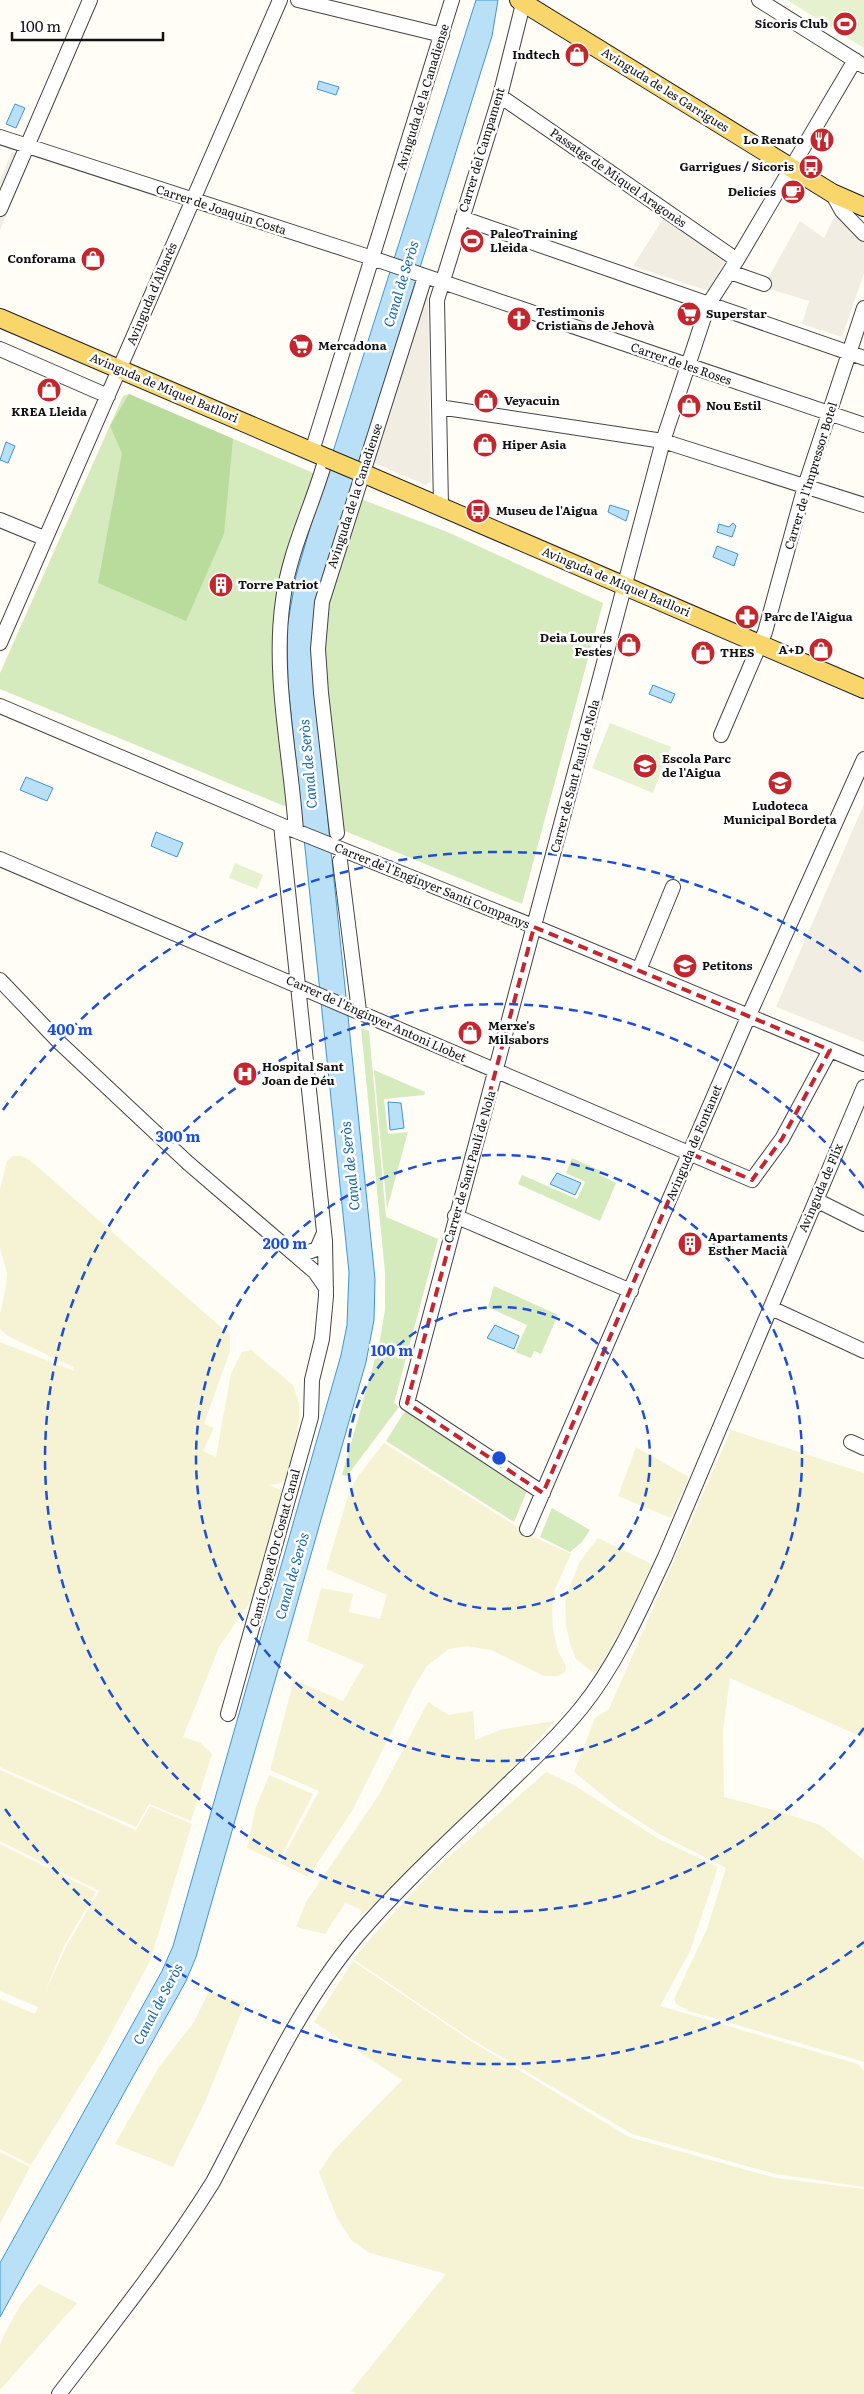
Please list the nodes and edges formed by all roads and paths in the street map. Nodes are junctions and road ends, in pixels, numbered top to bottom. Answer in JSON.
{"nodes":[{"id":1,"x":90,"y":0,"type":"edge"},
{"id":2,"x":280,"y":0,"type":"edge"},
{"id":3,"x":298,"y":0,"type":"edge"},
{"id":4,"x":452,"y":0,"type":"edge"},
{"id":5,"x":759,"y":0,"type":"edge"},
{"id":6,"x":522,"y":1,"type":"edge"},
{"id":7,"x":442,"y":35,"type":"junction"},
{"id":8,"x":859,"y":63,"type":"edge"},
{"id":9,"x":500,"y":96,"type":"junction"},
{"id":10,"x":0,"y":136,"type":"edge"},
{"id":11,"x":28,"y":146,"type":"junction"},
{"id":12,"x":790,"y":168,"type":"junction"},
{"id":13,"x":832,"y":193,"type":"junction"},
{"id":14,"x":192,"y":200,"type":"junction"},
{"id":15,"x":864,"y":206,"type":"edge"},
{"id":16,"x":0,"y":209,"type":"edge"},
{"id":17,"x":462,"y":218,"type":"junction"},
{"id":18,"x":864,"y":234,"type":"edge"},
{"id":19,"x":373,"y":259,"type":"junction"},
{"id":20,"x":733,"y":266,"type":"junction"},
{"id":21,"x":420,"y":279,"type":"junction"},
{"id":22,"x":441,"y":283,"type":"junction"},
{"id":23,"x":764,"y":284,"type":"dead end"},
{"id":24,"x":708,"y":305,"type":"junction"},
{"id":25,"x":864,"y":308,"type":"edge"},
{"id":26,"x":0,"y":318,"type":"edge"},
{"id":27,"x":0,"y":349,"type":"edge"},
{"id":28,"x":849,"y":353,"type":"junction"},
{"id":29,"x":864,"y":358,"type":"edge"},
{"id":30,"x":688,"y":366,"type":"junction"},
{"id":31,"x":119,"y":369,"type":"junction"},
{"id":32,"x":108,"y":396,"type":"junction"},
{"id":33,"x":439,"y":407,"type":"junction"},
{"id":34,"x":829,"y":414,"type":"junction"},
{"id":35,"x":864,"y":425,"type":"edge"},
{"id":36,"x":663,"y":441,"type":"junction"},
{"id":37,"x":322,"y":456,"type":"junction"},
{"id":38,"x":805,"y":486,"type":"junction"},
{"id":39,"x":864,"y":505,"type":"edge"},
{"id":40,"x":441,"y":506,"type":"junction"},
{"id":41,"x":0,"y":520,"type":"edge"},
{"id":42,"x":39,"y":536,"type":"dead end"},
{"id":43,"x":626,"y":586,"type":"junction"},
{"id":44,"x":0,"y":643,"type":"edge"},
{"id":45,"x":760,"y":644,"type":"junction"},
{"id":46,"x":864,"y":689,"type":"edge"},
{"id":47,"x":0,"y":706,"type":"edge"},
{"id":48,"x":721,"y":735,"type":"dead end"},
{"id":49,"x":864,"y":759,"type":"edge"},
{"id":50,"x":281,"y":825,"type":"junction"},
{"id":51,"x":296,"y":831,"type":"junction"},
{"id":52,"x":337,"y":833,"type":"dead end"},
{"id":53,"x":340,"y":855,"type":"junction"},
{"id":54,"x":0,"y":859,"type":"edge"},
{"id":55,"x":673,"y":887,"type":"dead end"},
{"id":56,"x":534,"y":927,"type":"junction"},
{"id":57,"x":639,"y":970,"type":"junction"},
{"id":58,"x":0,"y":980,"type":"edge"},
{"id":59,"x":298,"y":985,"type":"junction"},
{"id":60,"x":359,"y":1011,"type":"junction"},
{"id":61,"x":749,"y":1015,"type":"junction"},
{"id":62,"x":830,"y":1050,"type":"junction"},
{"id":63,"x":864,"y":1064,"type":"edge"},
{"id":64,"x":496,"y":1072,"type":"junction"},
{"id":65,"x":864,"y":1087,"type":"edge"},
{"id":66,"x":690,"y":1153,"type":"junction"},
{"id":67,"x":816,"y":1200,"type":"junction"},
{"id":68,"x":456,"y":1216,"type":"junction"},
{"id":69,"x":864,"y":1224,"type":"edge"},
{"id":70,"x":324,"y":1232,"type":"junction"},
{"id":71,"x":294,"y":1254,"type":"junction"},
{"id":72,"x":327,"y":1289,"type":"junction"},
{"id":73,"x":630,"y":1291,"type":"junction"},
{"id":74,"x":770,"y":1308,"type":"junction"},
{"id":75,"x":864,"y":1351,"type":"edge"},
{"id":76,"x":851,"y":1442,"type":"dead end"},
{"id":77,"x":864,"y":1448,"type":"edge"},
{"id":78,"x":543,"y":1493,"type":"junction"},
{"id":79,"x":527,"y":1529,"type":"dead end"},
{"id":80,"x":228,"y":1714,"type":"dead end"},
{"id":81,"x":59,"y":2394,"type":"edge"}],
"edges":[{"from":1,"to":11,"type":"street"},
{"from":2,"to":14,"type":"street","name":"Avinguda d'Albarés"},
{"from":3,"to":7,"type":"street"},
{"from":4,"to":7,"type":"street","name":"Avinguda de la Canadiense"},
{"from":5,"to":8,"type":"street"},
{"from":6,"to":9,"type":"street","name":"Carrer del Campament"},
{"from":6,"to":12,"type":"main road","name":"Avinguda de les Garrigues"},
{"from":7,"to":19,"type":"street","name":"Avinguda de la Canadiense"},
{"from":8,"to":12,"type":"street","name":"Carrer de Sant Paulí de Nola"},
{"from":9,"to":17,"type":"street","name":"Carrer del Campament"},
{"from":9,"to":20,"type":"street","name":"Passatge de Miquel Aragonès"},
{"from":10,"to":11,"type":"street","name":"Carrer de Joaquin Costa"},
{"from":11,"to":14,"type":"street","name":"Carrer de Joaquin Costa"},
{"from":11,"to":16,"type":"street"},
{"from":12,"to":13,"type":"main road","name":"Avinguda de les Garrigues"},
{"from":12,"to":20,"type":"street","name":"Carrer de Sant Paulí de Nola"},
{"from":13,"to":15,"type":"main road","name":"Avinguda de les Garrigues"},
{"from":13,"to":18,"type":"street"},
{"from":14,"to":19,"type":"street","name":"Carrer de Joaquin Costa"},
{"from":14,"to":31,"type":"street","name":"Avinguda d'Albarés"},
{"from":17,"to":22,"type":"street","name":"Carrer del Campament"},
{"from":17,"to":24,"type":"street"},
{"from":19,"to":21,"type":"street","name":"Carrer de Joaquin Costa"},
{"from":19,"to":37,"type":"street","name":"Avinguda de la Canadiense"},
{"from":20,"to":23,"type":"street","name":"Passatge de Miquel Aragonès"},
{"from":20,"to":24,"type":"street","name":"Carrer de Sant Paulí de Nola"},
{"from":21,"to":22,"type":"street","name":"Carrer de Joaquin Costa"},
{"from":21,"to":52,"type":"street","name":"Avinguda de la Canadiense"},
{"from":22,"to":30,"type":"street","name":"Carrer de les Roses"},
{"from":22,"to":33,"type":"street","name":"Carrer del Campament"},
{"from":24,"to":28,"type":"street"},
{"from":24,"to":30,"type":"street","name":"Carrer de Sant Paulí de Nola"},
{"from":25,"to":28,"type":"street","name":"Carrer de l'Impressor Botel"},
{"from":26,"to":31,"type":"main road","name":"Avinguda de Miquel Batllori"},
{"from":27,"to":32,"type":"street"},
{"from":28,"to":29,"type":"street"},
{"from":28,"to":34,"type":"street","name":"Carrer de l'Impressor Botel"},
{"from":30,"to":34,"type":"street","name":"Carrer de les Roses"},
{"from":30,"to":36,"type":"street","name":"Carrer de Sant Paulí de Nola"},
{"from":31,"to":32,"type":"street","name":"Avinguda d'Albarés"},
{"from":31,"to":37,"type":"main road","name":"Avinguda de Miquel Batllori"},
{"from":32,"to":44,"type":"street","name":"Avinguda d'Albarés"},
{"from":33,"to":36,"type":"street"},
{"from":33,"to":40,"type":"street","name":"Carrer del Campament"},
{"from":34,"to":35,"type":"street","name":"Carrer de les Roses"},
{"from":34,"to":38,"type":"street","name":"Carrer de l'Impressor Botel"},
{"from":36,"to":38,"type":"street"},
{"from":36,"to":43,"type":"street","name":"Carrer de Sant Paulí de Nola"},
{"from":37,"to":40,"type":"main road","name":"Avinguda de Miquel Batllori","bridge":true},
{"from":37,"to":51,"type":"street","name":"Avinguda de la Canadiense"},
{"from":38,"to":39,"type":"street"},
{"from":38,"to":45,"type":"street","name":"Carrer de l'Impressor Botel"},
{"from":40,"to":43,"type":"main road","name":"Avinguda de Miquel Batllori"},
{"from":41,"to":42,"type":"street"},
{"from":43,"to":45,"type":"main road","name":"Avinguda de Miquel Batllori"},
{"from":43,"to":56,"type":"street","name":"Carrer de Sant Paulí de Nola"},
{"from":45,"to":46,"type":"main road","name":"Avinguda de Miquel Batllori"},
{"from":45,"to":48,"type":"street","name":"Carrer de l'Impressor Botel"},
{"from":47,"to":50,"type":"street","name":"Carrer de l'Enginyer Santi Companys"},
{"from":49,"to":61,"type":"street","name":"Avinguda de Fontanet"},
{"from":50,"to":51,"type":"street","name":"Carrer de l'Enginyer Santi Companys"},
{"from":50,"to":59,"type":"street"},
{"from":51,"to":53,"type":"street","name":"Carrer de l'Enginyer Santi Companys"},
{"from":53,"to":56,"type":"street","name":"Carrer de l'Enginyer Santi Companys"},
{"from":53,"to":60,"type":"street"},
{"from":54,"to":59,"type":"street","name":"Carrer de l'Enginyer Antoni Llobet"},
{"from":55,"to":57,"type":"street"},
{"from":56,"to":57,"type":"street","name":"Carrer de l'Enginyer Santi Companys"},
{"from":56,"to":64,"type":"street","name":"Carrer de Sant Paulí de Nola"},
{"from":57,"to":61,"type":"street","name":"Carrer de l'Enginyer Santi Companys"},
{"from":58,"to":71,"type":"street"},
{"from":59,"to":60,"type":"street","name":"Carrer de l'Enginyer Antoni Llobet"},
{"from":59,"to":70,"type":"street"},
{"from":60,"to":64,"type":"street","name":"Carrer de l'Enginyer Antoni Llobet"},
{"from":61,"to":62,"type":"street","name":"Carrer de l'Enginyer Santi Companys"},
{"from":61,"to":66,"type":"street","name":"Avinguda de Fontanet"},
{"from":62,"to":63,"type":"street","name":"Carrer de l'Enginyer Santi Companys"},
{"from":62,"to":66,"type":"street","name":"Carrer de l'Enginyer Antoni Llobet"},
{"from":64,"to":66,"type":"street","name":"Carrer de l'Enginyer Antoni Llobet"},
{"from":64,"to":68,"type":"street","name":"Carrer de Sant Paulí de Nola"},
{"from":65,"to":67,"type":"street","name":"Avinguda de Flix"},
{"from":66,"to":73,"type":"street","name":"Avinguda de Fontanet"},
{"from":67,"to":69,"type":"street"},
{"from":67,"to":74,"type":"street","name":"Avinguda de Flix"},
{"from":68,"to":73,"type":"street"},
{"from":68,"to":78,"type":"street","name":"Carrer de Sant Paulí de Nola"},
{"from":70,"to":71,"type":"street"},
{"from":70,"to":72,"type":"street"},
{"from":71,"to":72,"type":"street"},
{"from":72,"to":80,"type":"street","name":"Camí Copa d'Or Costat Canal"},
{"from":73,"to":78,"type":"street","name":"Avinguda de Fontanet"},
{"from":74,"to":75,"type":"street"},
{"from":74,"to":81,"type":"street","name":"Avinguda de Flix"},
{"from":76,"to":77,"type":"street"},
{"from":78,"to":79,"type":"street","name":"Avinguda de Fontanet"}]}
